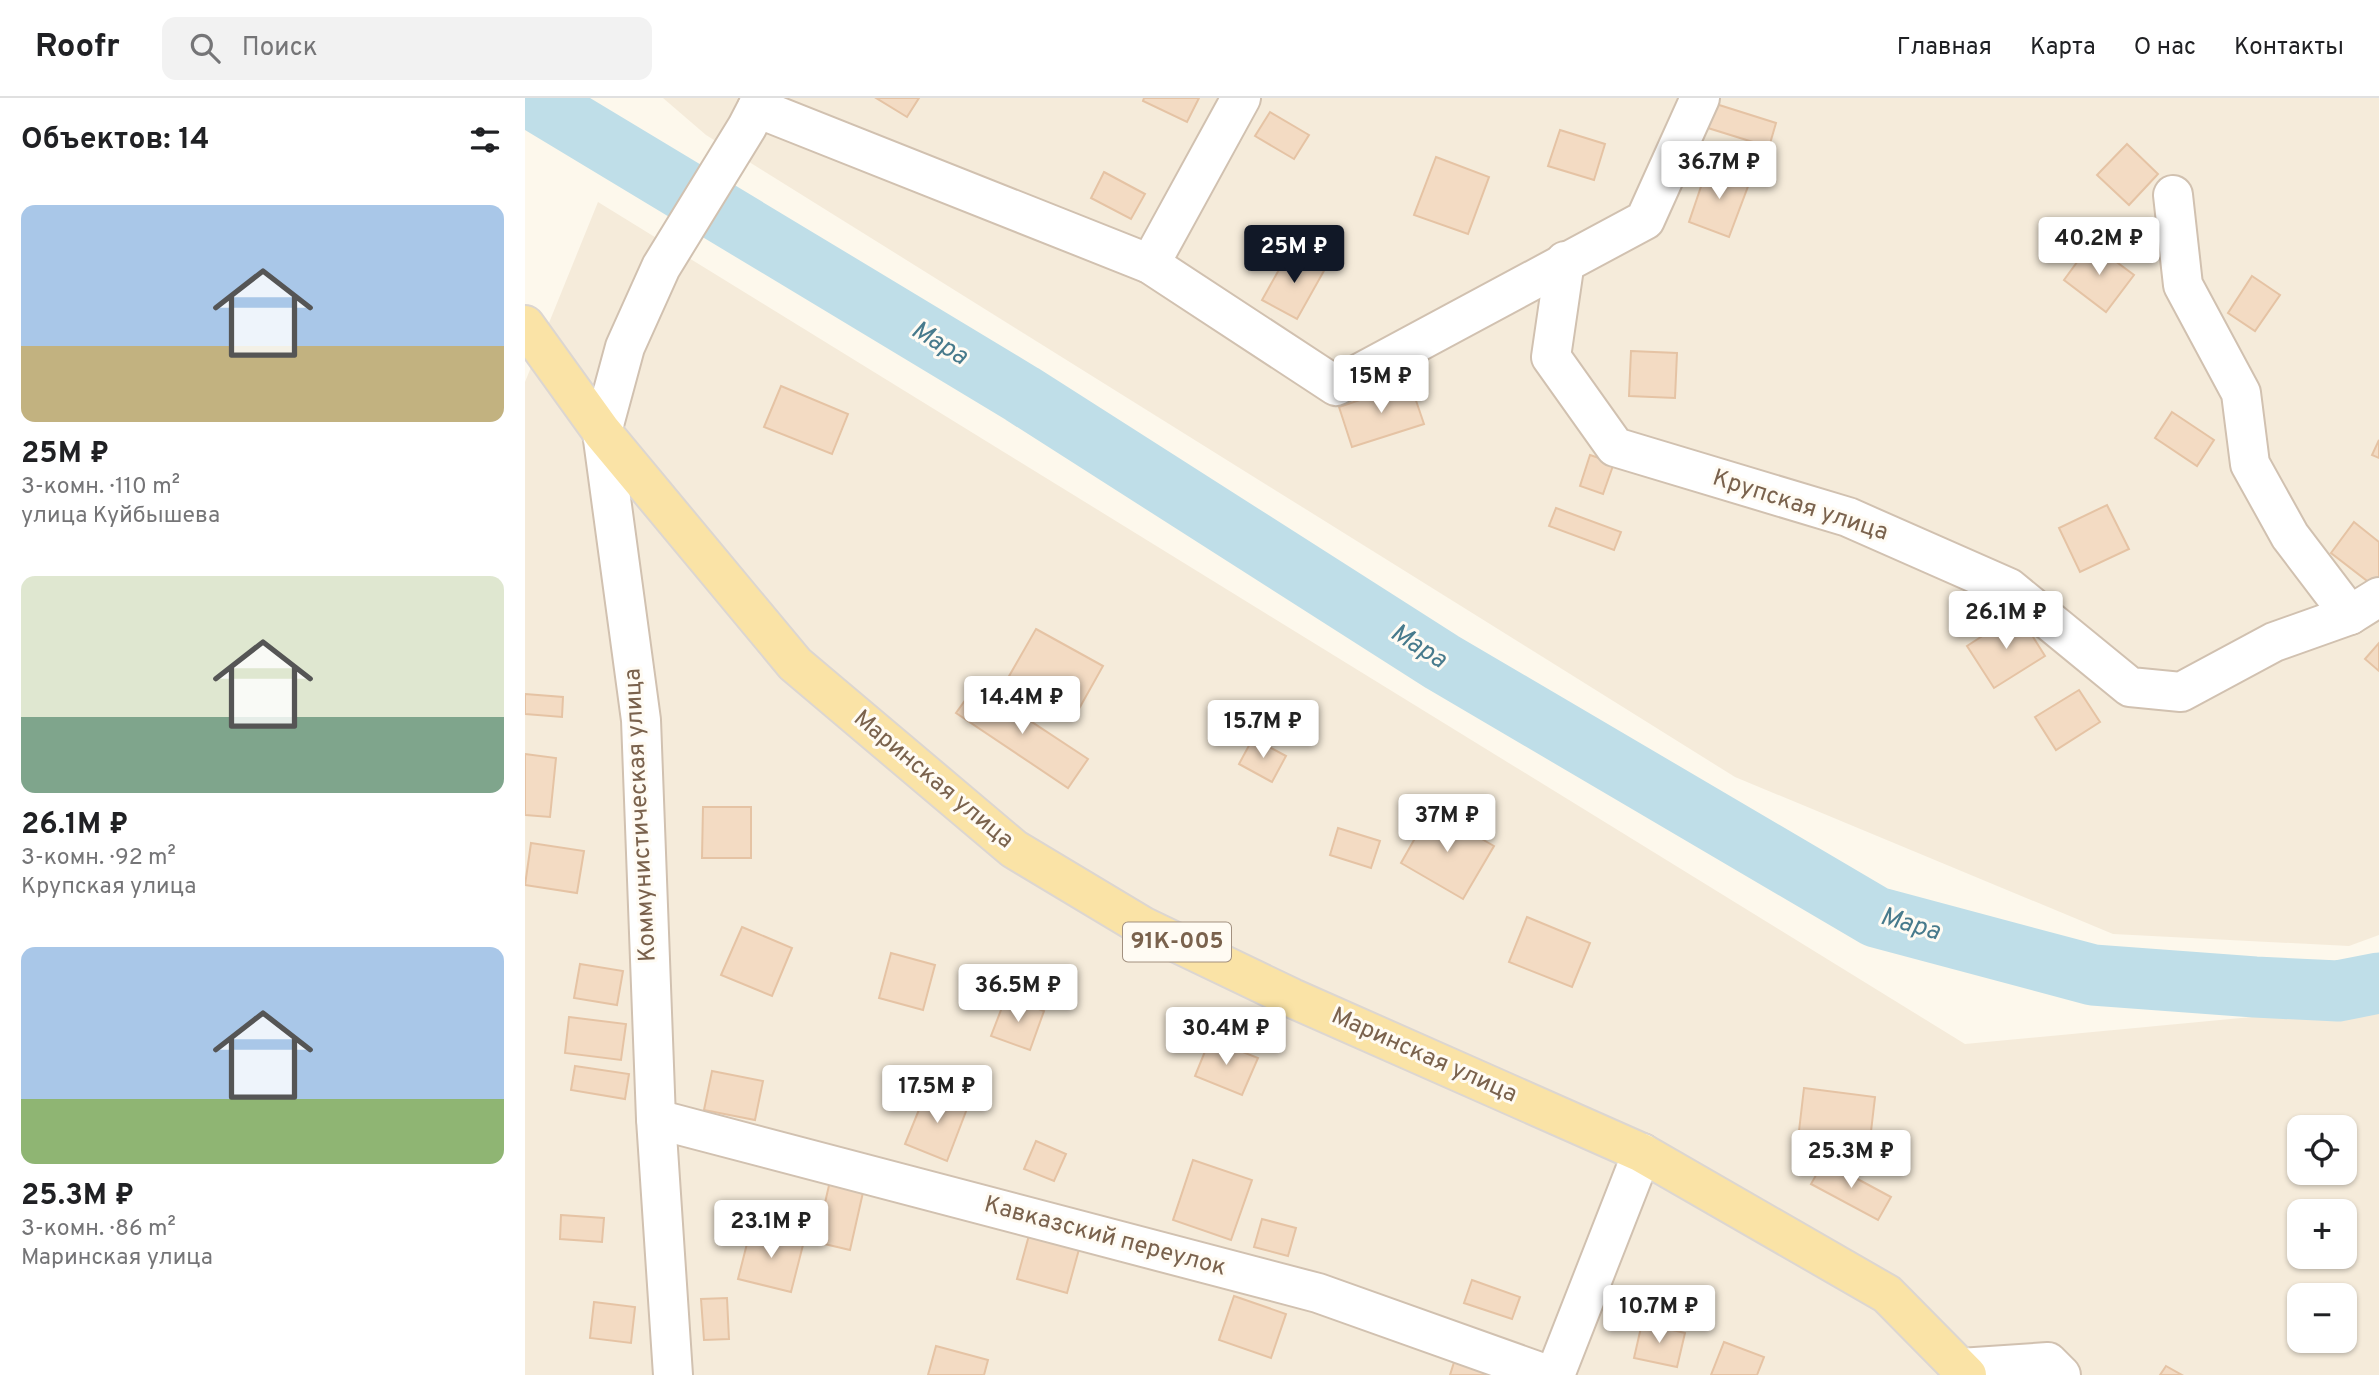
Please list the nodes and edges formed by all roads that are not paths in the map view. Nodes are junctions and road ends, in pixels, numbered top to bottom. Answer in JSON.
{"nodes":[{"id":1,"x":1241,"y":98,"type":"edge"},
{"id":2,"x":1700,"y":98,"type":"edge"},
{"id":3,"x":755,"y":111,"type":"edge"},
{"id":4,"x":2173,"y":195,"type":"dead end"},
{"id":5,"x":1565,"y":261,"type":"junction"},
{"id":6,"x":1150,"y":264,"type":"junction"},
{"id":7,"x":525,"y":325,"type":"edge"},
{"id":8,"x":602,"y":432,"type":"junction"},
{"id":9,"x":2365,"y":606,"type":"edge"},
{"id":10,"x":656,"y":1119,"type":"junction"},
{"id":11,"x":1642,"y":1153,"type":"junction"},
{"id":12,"x":1964,"y":1371,"type":"edge"},
{"id":13,"x":673,"y":1375,"type":"edge"},
{"id":14,"x":1548,"y":1375,"type":"edge"},
{"id":15,"x":1555,"y":1375,"type":"edge"},
{"id":16,"x":2061,"y":1375,"type":"edge"}],
"edges":[{"from":1,"to":6,"type":"street"},
{"from":2,"to":5,"type":"street"},
{"from":3,"to":6,"type":"street"},
{"from":3,"to":8,"type":"street","name":"Коммунистическая улица"},
{"from":4,"to":9,"type":"street"},
{"from":5,"to":6,"type":"street"},
{"from":5,"to":9,"type":"street","name":"Крупская улица"},
{"from":7,"to":8,"type":"main road","name":"Маринская улица","number":"91К-005"},
{"from":8,"to":10,"type":"street","name":"Коммунистическая улица"},
{"from":8,"to":11,"type":"main road","name":"Маринская улица","number":"91К-005"},
{"from":10,"to":13,"type":"street","name":"Коммунистическая улица"},
{"from":10,"to":14,"type":"street","name":"Кавказский переулок"},
{"from":11,"to":12,"type":"main road","name":"Маринская улица","number":"91К-005"},
{"from":11,"to":15,"type":"street"},
{"from":12,"to":16,"type":"street"}]}
